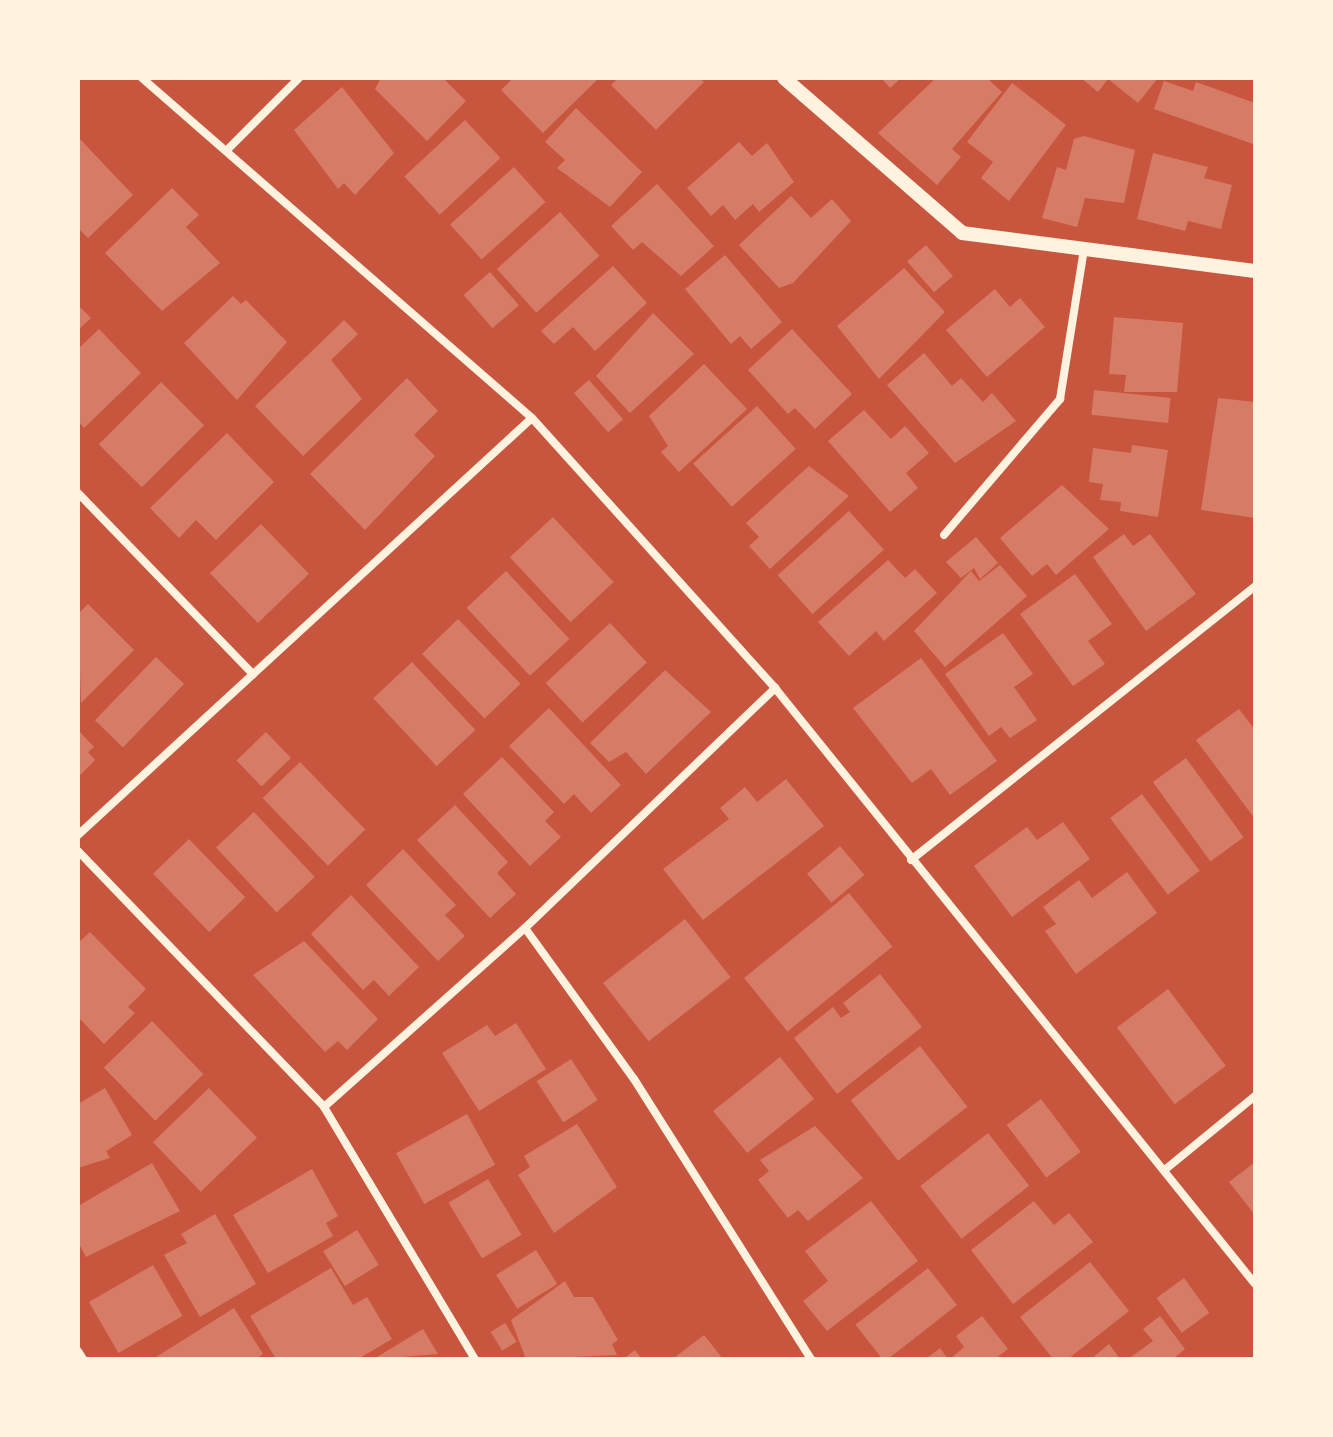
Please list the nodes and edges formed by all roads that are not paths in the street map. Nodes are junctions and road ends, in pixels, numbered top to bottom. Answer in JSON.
{"nodes":[{"id":1,"x":142,"y":78,"type":"edge"},
{"id":2,"x":299,"y":78,"type":"edge"},
{"id":3,"x":784,"y":78,"type":"edge"},
{"id":4,"x":227,"y":150,"type":"junction"},
{"id":5,"x":1084,"y":249,"type":"junction"},
{"id":6,"x":1254,"y":268,"type":"edge"},
{"id":7,"x":532,"y":418,"type":"junction"},
{"id":8,"x":78,"y":493,"type":"edge"},
{"id":9,"x":944,"y":535,"type":"dead end"},
{"id":10,"x":1255,"y":586,"type":"edge"},
{"id":11,"x":253,"y":674,"type":"junction"},
{"id":12,"x":775,"y":688,"type":"junction"},
{"id":13,"x":78,"y":835,"type":"edge"},
{"id":14,"x":78,"y":851,"type":"edge"},
{"id":15,"x":911,"y":860,"type":"junction"},
{"id":16,"x":525,"y":928,"type":"junction"},
{"id":17,"x":1255,"y":1096,"type":"edge"},
{"id":18,"x":324,"y":1107,"type":"junction"},
{"id":19,"x":1167,"y":1168,"type":"junction"},
{"id":20,"x":1255,"y":1284,"type":"edge"},
{"id":21,"x":78,"y":1351,"type":"edge"},
{"id":22,"x":83,"y":1359,"type":"edge"},
{"id":23,"x":475,"y":1359,"type":"edge"},
{"id":24,"x":811,"y":1359,"type":"edge"}],
"edges":[{"from":1,"to":4,"type":"street"},
{"from":2,"to":4,"type":"street"},
{"from":3,"to":5,"type":"street"},
{"from":4,"to":7,"type":"street"},
{"from":5,"to":6,"type":"street"},
{"from":5,"to":9,"type":"street"},
{"from":7,"to":11,"type":"street"},
{"from":7,"to":12,"type":"street"},
{"from":8,"to":11,"type":"street"},
{"from":10,"to":15,"type":"street"},
{"from":11,"to":13,"type":"street"},
{"from":12,"to":15,"type":"street"},
{"from":12,"to":16,"type":"street"},
{"from":14,"to":18,"type":"street"},
{"from":15,"to":19,"type":"street"},
{"from":16,"to":18,"type":"street"},
{"from":16,"to":24,"type":"street"},
{"from":17,"to":19,"type":"street"},
{"from":18,"to":23,"type":"street"},
{"from":19,"to":20,"type":"street"},
{"from":21,"to":22,"type":"street"}]}
